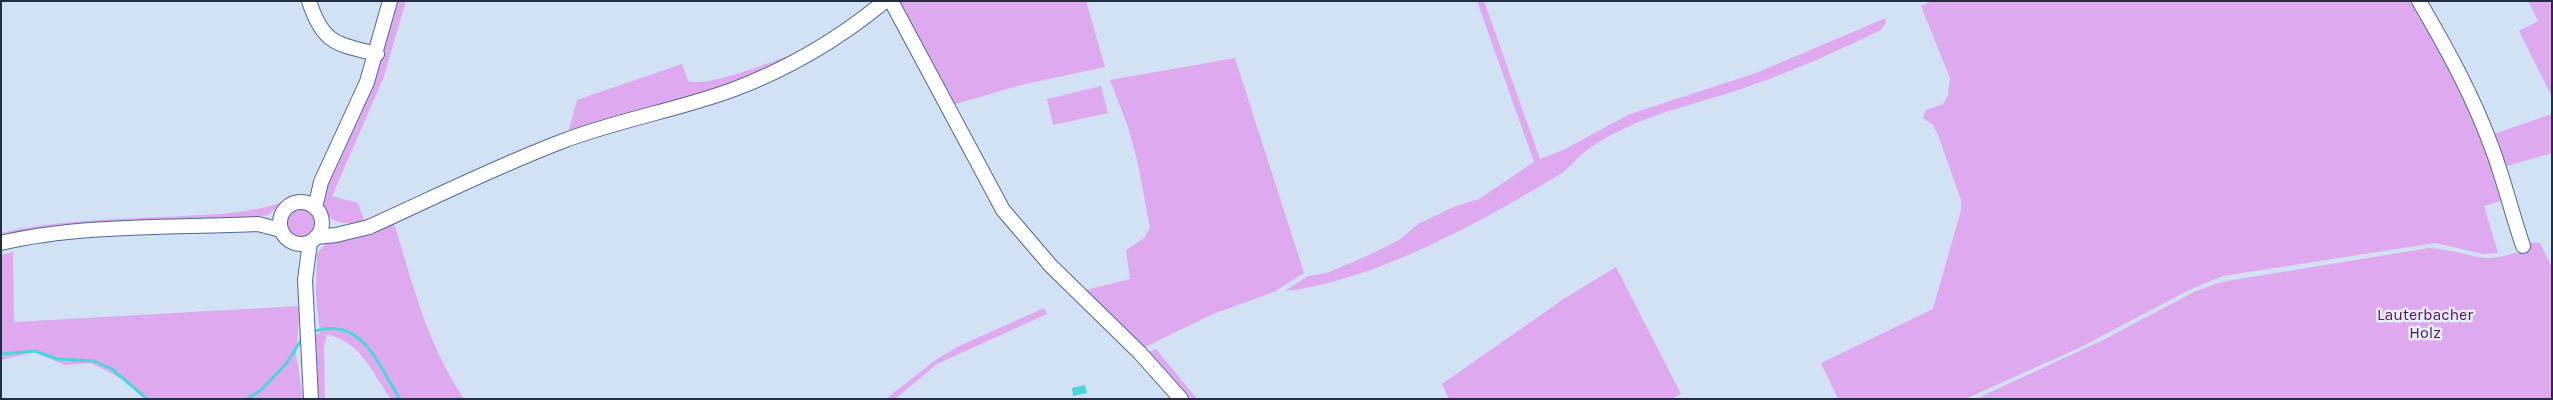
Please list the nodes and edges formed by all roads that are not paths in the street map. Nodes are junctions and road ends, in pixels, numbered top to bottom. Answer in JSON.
{"nodes":[{"id":1,"x":310,"y":1,"type":"edge"},
{"id":2,"x":390,"y":1,"type":"edge"},
{"id":3,"x":886,"y":1,"type":"edge"},
{"id":4,"x":891,"y":1,"type":"edge"},
{"id":5,"x":2419,"y":1,"type":"edge"},
{"id":6,"x":377,"y":54,"type":"junction"},
{"id":7,"x":320,"y":182,"type":"junction"},
{"id":8,"x":301,"y":202,"type":"junction"},
{"id":9,"x":318,"y":213,"type":"junction"},
{"id":10,"x":281,"y":216,"type":"junction"},
{"id":11,"x":258,"y":224,"type":"junction"},
{"id":12,"x":281,"y":230,"type":"junction"},
{"id":13,"x":351,"y":230,"type":"junction"},
{"id":14,"x":313,"y":239,"type":"junction"},
{"id":15,"x":1,"y":243,"type":"edge"},
{"id":16,"x":294,"y":243,"type":"junction"},
{"id":17,"x":2523,"y":246,"type":"dead end"},
{"id":18,"x":305,"y":280,"type":"junction"},
{"id":19,"x":311,"y":399,"type":"edge"},
{"id":20,"x":1181,"y":399,"type":"edge"}],
"edges":[{"from":1,"to":6,"type":"street"},
{"from":2,"to":6,"type":"street"},
{"from":3,"to":13,"type":"street"},
{"from":4,"to":20,"type":"street"},
{"from":5,"to":17,"type":"street"},
{"from":6,"to":7,"type":"street"},
{"from":7,"to":8,"type":"street"},
{"from":7,"to":9,"type":"street"},
{"from":8,"to":9,"type":"street"},
{"from":8,"to":10,"type":"street"},
{"from":9,"to":13,"type":"street"},
{"from":9,"to":14,"type":"street"},
{"from":10,"to":11,"type":"street"},
{"from":10,"to":12,"type":"street"},
{"from":11,"to":12,"type":"street"},
{"from":11,"to":15,"type":"street"},
{"from":12,"to":16,"type":"street"},
{"from":13,"to":14,"type":"street"},
{"from":14,"to":16,"type":"street"},
{"from":14,"to":18,"type":"street"},
{"from":16,"to":18,"type":"street"},
{"from":18,"to":19,"type":"street"}]}
